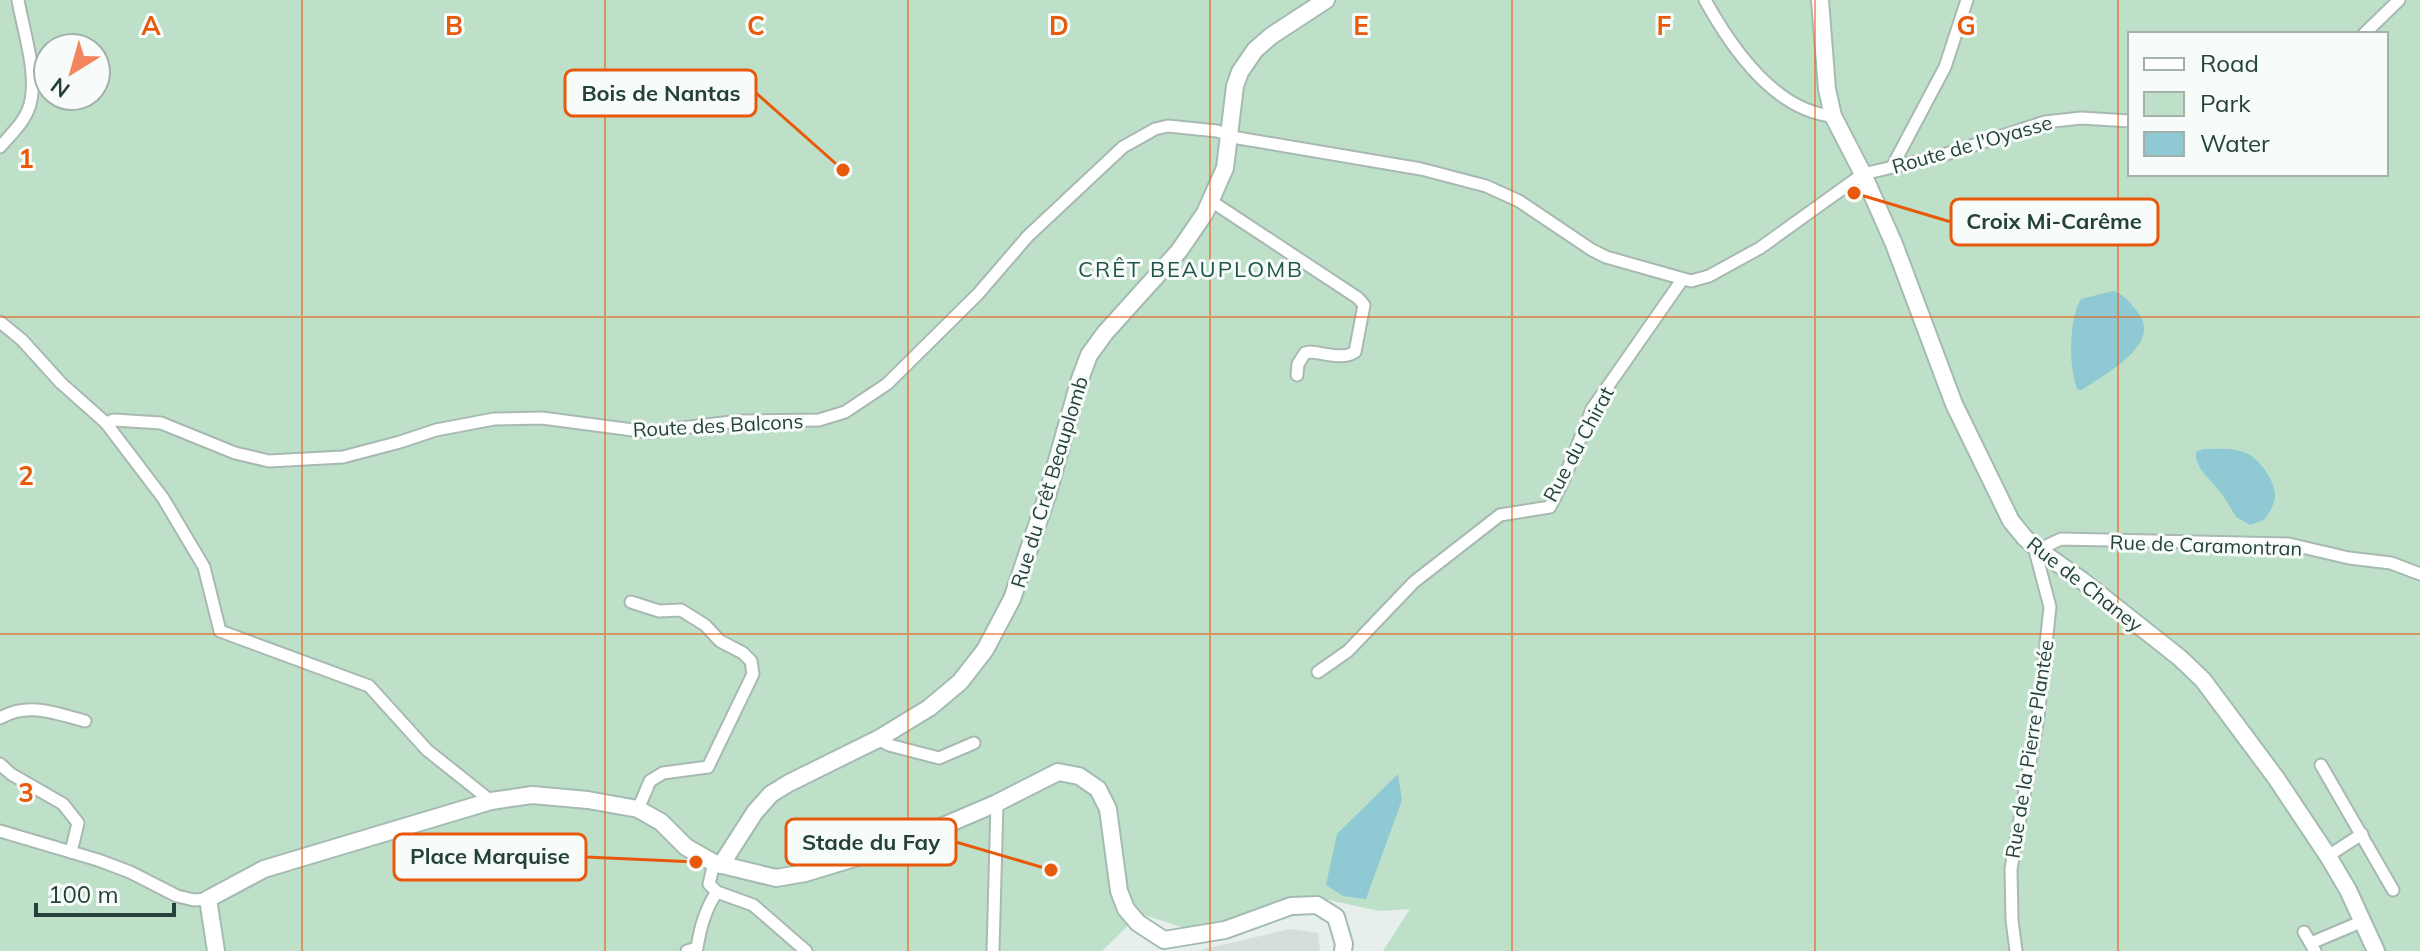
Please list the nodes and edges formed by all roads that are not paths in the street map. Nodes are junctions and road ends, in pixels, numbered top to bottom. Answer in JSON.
{"nodes":[{"id":1,"x":18,"y":0,"type":"edge"},
{"id":2,"x":1326,"y":0,"type":"edge"},
{"id":3,"x":1705,"y":0,"type":"edge"},
{"id":4,"x":1820,"y":0,"type":"edge"},
{"id":5,"x":1967,"y":0,"type":"edge"},
{"id":6,"x":2399,"y":0,"type":"edge"},
{"id":7,"x":2366,"y":32,"type":"edge"},
{"id":8,"x":1833,"y":116,"type":"junction"},
{"id":9,"x":2128,"y":121,"type":"edge"},
{"id":10,"x":1230,"y":135,"type":"junction"},
{"id":11,"x":0,"y":147,"type":"edge"},
{"id":12,"x":1892,"y":167,"type":"junction"},
{"id":13,"x":1863,"y":174,"type":"junction"},
{"id":14,"x":1211,"y":201,"type":"junction"},
{"id":15,"x":1682,"y":280,"type":"junction"},
{"id":16,"x":0,"y":322,"type":"edge"},
{"id":17,"x":1297,"y":375,"type":"dead end"},
{"id":18,"x":106,"y":423,"type":"junction"},
{"id":19,"x":2039,"y":550,"type":"junction"},
{"id":20,"x":2420,"y":574,"type":"edge"},
{"id":21,"x":631,"y":602,"type":"dead end"},
{"id":22,"x":1318,"y":672,"type":"dead end"},
{"id":23,"x":0,"y":718,"type":"edge"},
{"id":24,"x":85,"y":721,"type":"dead end"},
{"id":25,"x":878,"y":739,"type":"junction"},
{"id":26,"x":974,"y":743,"type":"dead end"},
{"id":27,"x":0,"y":764,"type":"edge"},
{"id":28,"x":2321,"y":765,"type":"dead end"},
{"id":29,"x":491,"y":801,"type":"junction"},
{"id":30,"x":997,"y":803,"type":"junction"},
{"id":31,"x":638,"y":809,"type":"junction"},
{"id":32,"x":0,"y":831,"type":"edge"},
{"id":33,"x":2362,"y":834,"type":"junction"},
{"id":34,"x":71,"y":852,"type":"junction"},
{"id":35,"x":2328,"y":856,"type":"junction"},
{"id":36,"x":717,"y":864,"type":"junction"},
{"id":37,"x":2393,"y":890,"type":"dead end"},
{"id":38,"x":717,"y":892,"type":"junction"},
{"id":39,"x":208,"y":899,"type":"junction"},
{"id":40,"x":2363,"y":921,"type":"junction"},
{"id":41,"x":2304,"y":932,"type":"dead end"},
{"id":42,"x":2313,"y":947,"type":"edge"},
{"id":43,"x":216,"y":951,"type":"edge"},
{"id":44,"x":687,"y":951,"type":"edge"},
{"id":45,"x":806,"y":951,"type":"edge"},
{"id":46,"x":993,"y":951,"type":"edge"},
{"id":47,"x":1343,"y":951,"type":"edge"},
{"id":48,"x":2016,"y":951,"type":"edge"},
{"id":49,"x":2376,"y":951,"type":"edge"}],
"edges":[{"from":1,"to":11,"type":"street"},
{"from":2,"to":10,"type":"street","name":"Rue du Crêt Beauplomb"},
{"from":3,"to":8,"type":"street"},
{"from":4,"to":8,"type":"street","name":"Rue de Chaney"},
{"from":5,"to":12,"type":"street"},
{"from":6,"to":7,"type":"street"},
{"from":8,"to":13,"type":"street","name":"Rue de Chaney"},
{"from":9,"to":12,"type":"street","name":"Route de l'Oyasse"},
{"from":10,"to":14,"type":"street","name":"Rue du Crêt Beauplomb"},
{"from":10,"to":15,"type":"street","name":"Route des Balcons"},
{"from":10,"to":18,"type":"street","name":"Route des Balcons"},
{"from":12,"to":13,"type":"street","name":"Route de l'Oyasse"},
{"from":13,"to":15,"type":"street"},
{"from":13,"to":19,"type":"street","name":"Rue de Chaney"},
{"from":14,"to":17,"type":"street"},
{"from":14,"to":25,"type":"street","name":"Rue du Crêt Beauplomb"},
{"from":15,"to":22,"type":"street","name":"Rue du Chirat"},
{"from":16,"to":18,"type":"street"},
{"from":18,"to":29,"type":"street"},
{"from":19,"to":20,"type":"street","name":"Rue de Caramontran"},
{"from":19,"to":35,"type":"street","name":"Rue de Chaney"},
{"from":19,"to":48,"type":"street","name":"Rue de la Pierre Plantée"},
{"from":21,"to":31,"type":"street"},
{"from":23,"to":24,"type":"street"},
{"from":25,"to":26,"type":"street"},
{"from":25,"to":36,"type":"street","name":"Rue du Crêt Beauplomb"},
{"from":27,"to":34,"type":"street"},
{"from":28,"to":33,"type":"street"},
{"from":29,"to":31,"type":"street"},
{"from":29,"to":39,"type":"street"},
{"from":30,"to":36,"type":"street"},
{"from":30,"to":46,"type":"street"},
{"from":30,"to":47,"type":"street"},
{"from":31,"to":36,"type":"street"},
{"from":32,"to":34,"type":"street"},
{"from":33,"to":35,"type":"street"},
{"from":33,"to":37,"type":"street"},
{"from":34,"to":39,"type":"street"},
{"from":35,"to":40,"type":"street","name":"Rue de Chaney"},
{"from":36,"to":38,"type":"street"},
{"from":38,"to":44,"type":"street"},
{"from":38,"to":45,"type":"street"},
{"from":39,"to":43,"type":"street"},
{"from":40,"to":42,"type":"street"},
{"from":40,"to":49,"type":"street","name":"Rue de Chaney"},
{"from":41,"to":42,"type":"street"}]}
